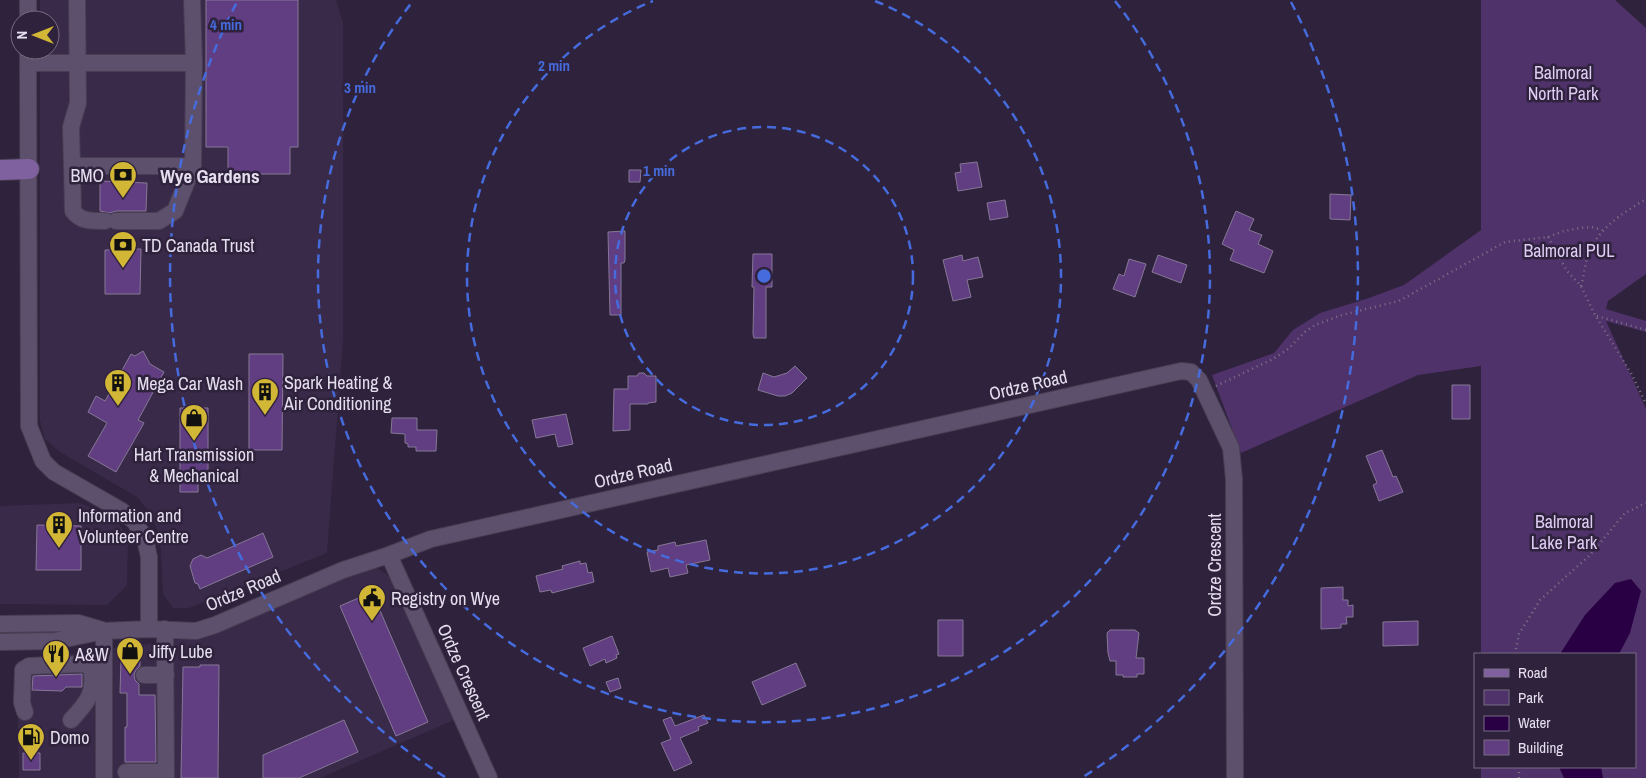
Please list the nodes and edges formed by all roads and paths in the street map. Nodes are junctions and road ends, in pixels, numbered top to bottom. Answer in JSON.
{"nodes":[{"id":1,"x":77,"y":0,"type":"edge"},
{"id":2,"x":192,"y":0,"type":"edge"},
{"id":3,"x":28,"y":60,"type":"edge"},
{"id":4,"x":57,"y":60,"type":"edge"},
{"id":5,"x":78,"y":63,"type":"junction"},
{"id":6,"x":194,"y":63,"type":"junction"},
{"id":7,"x":72,"y":166,"type":"junction"},
{"id":8,"x":193,"y":166,"type":"junction"},
{"id":9,"x":29,"y":169,"type":"junction"},
{"id":10,"x":0,"y":170,"type":"edge"},
{"id":11,"x":1646,"y":199,"type":"edge"},
{"id":12,"x":1602,"y":230,"type":"junction"},
{"id":13,"x":1548,"y":237,"type":"junction"},
{"id":14,"x":1581,"y":286,"type":"junction"},
{"id":15,"x":1596,"y":315,"type":"junction"},
{"id":16,"x":1646,"y":330,"type":"edge"},
{"id":17,"x":1181,"y":371,"type":"joint"},
{"id":18,"x":1206,"y":392,"type":"junction"},
{"id":19,"x":1646,"y":404,"type":"edge"},
{"id":20,"x":1646,"y":503,"type":"edge"},
{"id":21,"x":389,"y":555,"type":"junction"},
{"id":22,"x":0,"y":624,"type":"edge"},
{"id":23,"x":157,"y":629,"type":"junction"},
{"id":24,"x":104,"y":630,"type":"junction"},
{"id":25,"x":0,"y":642,"type":"edge"},
{"id":26,"x":1516,"y":653,"type":"edge"},
{"id":27,"x":144,"y":675,"type":"dead end"},
{"id":28,"x":166,"y":675,"type":"junction"},
{"id":29,"x":24,"y":712,"type":"dead end"},
{"id":30,"x":72,"y":720,"type":"dead end"},
{"id":31,"x":126,"y":772,"type":"dead end"},
{"id":32,"x":166,"y":775,"type":"edge"},
{"id":33,"x":104,"y":778,"type":"edge"},
{"id":34,"x":489,"y":778,"type":"edge"},
{"id":35,"x":1235,"y":778,"type":"edge"}],
"edges":[{"from":1,"to":5,"type":"street"},
{"from":2,"to":6,"type":"street"},
{"from":3,"to":9,"type":"street"},
{"from":4,"to":5,"type":"street"},
{"from":5,"to":6,"type":"street"},
{"from":5,"to":7,"type":"street"},
{"from":6,"to":8,"type":"street"},
{"from":7,"to":8,"type":"street"},
{"from":7,"to":8,"type":"street"},
{"from":9,"to":10,"type":"main road"},
{"from":9,"to":23,"type":"street"},
{"from":11,"to":12,"type":"path"},
{"from":12,"to":13,"type":"path"},
{"from":12,"to":14,"type":"path"},
{"from":13,"to":14,"type":"path"},
{"from":13,"to":18,"type":"path"},
{"from":14,"to":15,"type":"path"},
{"from":15,"to":16,"type":"path"},
{"from":15,"to":19,"type":"path"},
{"from":17,"to":18,"type":"street","name":"Ordze Crescent"},
{"from":17,"to":21,"type":"street","name":"Ordze Road"},
{"from":18,"to":35,"type":"street","name":"Ordze Crescent"},
{"from":20,"to":26,"type":"path"},
{"from":21,"to":23,"type":"street","name":"Ordze Road"},
{"from":21,"to":34,"type":"street","name":"Ordze Crescent"},
{"from":22,"to":24,"type":"street","name":"Ordze Road"},
{"from":23,"to":24,"type":"street","name":"Ordze Road"},
{"from":23,"to":28,"type":"street"},
{"from":24,"to":25,"type":"street","name":"Ordze Road"},
{"from":24,"to":33,"type":"street"},
{"from":27,"to":28,"type":"street"},
{"from":28,"to":32,"type":"street"},
{"from":29,"to":30,"type":"street"},
{"from":31,"to":32,"type":"street"}]}
